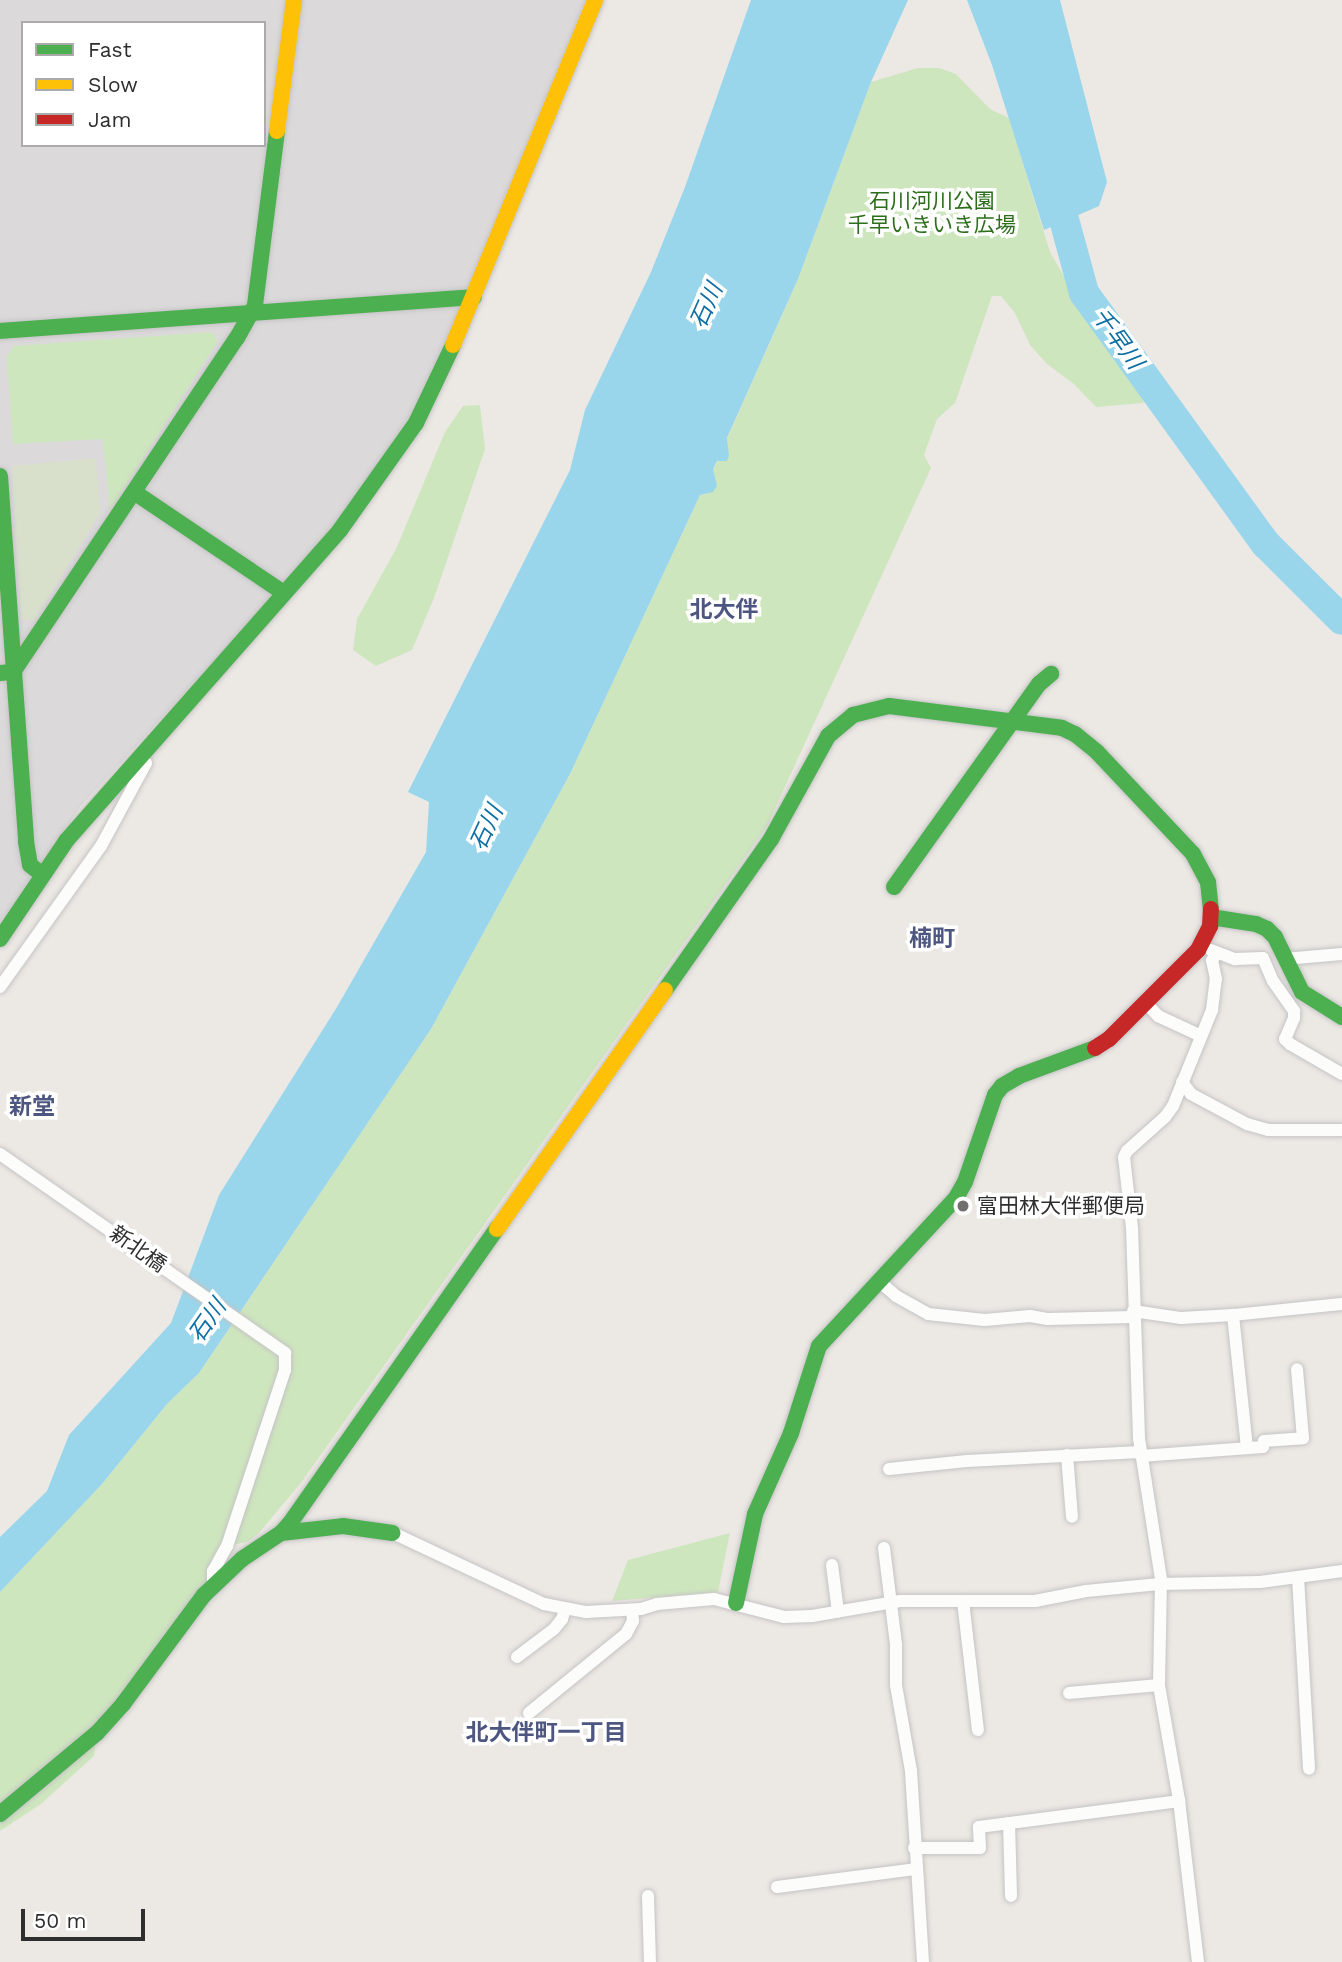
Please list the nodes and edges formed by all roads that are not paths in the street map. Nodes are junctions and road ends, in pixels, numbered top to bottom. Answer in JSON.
{"nodes":[{"id":1,"x":294,"y":0,"type":"edge"},
{"id":2,"x":595,"y":0,"type":"edge"},
{"id":3,"x":474,"y":297,"type":"junction"},
{"id":4,"x":251,"y":313,"type":"junction"},
{"id":5,"x":0,"y":331,"type":"edge"},
{"id":6,"x":0,"y":476,"type":"edge"},
{"id":7,"x":134,"y":492,"type":"junction"},
{"id":8,"x":284,"y":593,"type":"junction"},
{"id":9,"x":7,"y":672,"type":"edge"},
{"id":10,"x":1051,"y":674,"type":"dead end"},
{"id":11,"x":1012,"y":721,"type":"junction"},
{"id":12,"x":139,"y":756,"type":"junction"},
{"id":13,"x":43,"y":875,"type":"junction"},
{"id":14,"x":894,"y":887,"type":"dead end"},
{"id":15,"x":1211,"y":917,"type":"junction"},
{"id":16,"x":0,"y":939,"type":"edge"},
{"id":17,"x":1201,"y":946,"type":"junction"},
{"id":18,"x":1217,"y":953,"type":"junction"},
{"id":19,"x":1342,"y":954,"type":"edge"},
{"id":20,"x":1284,"y":960,"type":"junction"},
{"id":21,"x":0,"y":987,"type":"edge"},
{"id":22,"x":1146,"y":1003,"type":"junction"},
{"id":23,"x":1342,"y":1017,"type":"edge"},
{"id":24,"x":1201,"y":1036,"type":"junction"},
{"id":25,"x":1342,"y":1074,"type":"edge"},
{"id":26,"x":1182,"y":1082,"type":"junction"},
{"id":27,"x":1342,"y":1130,"type":"edge"},
{"id":28,"x":0,"y":1154,"type":"edge"},
{"id":29,"x":880,"y":1282,"type":"junction"},
{"id":30,"x":1342,"y":1304,"type":"edge"},
{"id":31,"x":1133,"y":1314,"type":"junction"},
{"id":32,"x":1233,"y":1315,"type":"junction"},
{"id":33,"x":1297,"y":1369,"type":"dead end"},
{"id":34,"x":1247,"y":1448,"type":"junction"},
{"id":35,"x":1141,"y":1454,"type":"junction"},
{"id":36,"x":1068,"y":1455,"type":"junction"},
{"id":37,"x":889,"y":1469,"type":"dead end"},
{"id":38,"x":1072,"y":1517,"type":"dead end"},
{"id":39,"x":281,"y":1533,"type":"junction"},
{"id":40,"x":393,"y":1534,"type":"joint"},
{"id":41,"x":884,"y":1548,"type":"dead end"},
{"id":42,"x":832,"y":1565,"type":"dead end"},
{"id":43,"x":1342,"y":1571,"type":"edge"},
{"id":44,"x":1298,"y":1577,"type":"junction"},
{"id":45,"x":1160,"y":1584,"type":"junction"},
{"id":46,"x":213,"y":1587,"type":"junction"},
{"id":47,"x":963,"y":1601,"type":"junction"},
{"id":48,"x":736,"y":1603,"type":"junction"},
{"id":49,"x":890,"y":1603,"type":"junction"},
{"id":50,"x":565,"y":1609,"type":"junction"},
{"id":51,"x":632,"y":1610,"type":"junction"},
{"id":52,"x":838,"y":1612,"type":"junction"},
{"id":53,"x":517,"y":1657,"type":"dead end"},
{"id":54,"x":1159,"y":1685,"type":"junction"},
{"id":55,"x":1069,"y":1693,"type":"dead end"},
{"id":56,"x":529,"y":1713,"type":"dead end"},
{"id":57,"x":978,"y":1730,"type":"dead end"},
{"id":58,"x":1309,"y":1769,"type":"dead end"},
{"id":59,"x":1179,"y":1801,"type":"junction"},
{"id":60,"x":0,"y":1814,"type":"edge"},
{"id":61,"x":1009,"y":1823,"type":"junction"},
{"id":62,"x":914,"y":1848,"type":"junction"},
{"id":63,"x":915,"y":1869,"type":"junction"},
{"id":64,"x":777,"y":1888,"type":"dead end"},
{"id":65,"x":648,"y":1896,"type":"dead end"},
{"id":66,"x":1010,"y":1896,"type":"dead end"},
{"id":67,"x":650,"y":1962,"type":"edge"},
{"id":68,"x":923,"y":1962,"type":"edge"},
{"id":69,"x":1198,"y":1962,"type":"edge"}],
"edges":[{"from":1,"to":4,"type":"street"},
{"from":2,"to":3,"type":"street"},
{"from":3,"to":4,"type":"street"},
{"from":3,"to":8,"type":"street"},
{"from":4,"to":5,"type":"street"},
{"from":4,"to":7,"type":"street"},
{"from":6,"to":9,"type":"street"},
{"from":7,"to":8,"type":"street"},
{"from":7,"to":9,"type":"street"},
{"from":8,"to":12,"type":"street"},
{"from":9,"to":13,"type":"street"},
{"from":10,"to":11,"type":"street"},
{"from":11,"to":14,"type":"street"},
{"from":11,"to":15,"type":"street"},
{"from":11,"to":39,"type":"street"},
{"from":12,"to":13,"type":"street"},
{"from":12,"to":21,"type":"street"},
{"from":13,"to":16,"type":"street"},
{"from":15,"to":17,"type":"street"},
{"from":15,"to":20,"type":"street"},
{"from":17,"to":18,"type":"street"},
{"from":17,"to":22,"type":"street"},
{"from":18,"to":24,"type":"street"},
{"from":18,"to":25,"type":"street"},
{"from":19,"to":20,"type":"street"},
{"from":20,"to":23,"type":"street"},
{"from":22,"to":24,"type":"street"},
{"from":22,"to":29,"type":"street"},
{"from":24,"to":26,"type":"street"},
{"from":26,"to":27,"type":"street"},
{"from":26,"to":31,"type":"street"},
{"from":28,"to":46,"type":"street","name":"新北橋"},
{"from":29,"to":31,"type":"street"},
{"from":29,"to":48,"type":"street"},
{"from":30,"to":32,"type":"street"},
{"from":31,"to":32,"type":"street"},
{"from":31,"to":35,"type":"street"},
{"from":32,"to":34,"type":"street"},
{"from":33,"to":34,"type":"street"},
{"from":34,"to":35,"type":"street"},
{"from":35,"to":36,"type":"street"},
{"from":35,"to":45,"type":"street"},
{"from":36,"to":37,"type":"street"},
{"from":36,"to":38,"type":"street"},
{"from":39,"to":40,"type":"street"},
{"from":39,"to":46,"type":"street"},
{"from":40,"to":50,"type":"street"},
{"from":41,"to":49,"type":"street"},
{"from":42,"to":52,"type":"street"},
{"from":43,"to":44,"type":"street"},
{"from":44,"to":45,"type":"street"},
{"from":44,"to":58,"type":"street"},
{"from":45,"to":47,"type":"street"},
{"from":45,"to":54,"type":"street"},
{"from":46,"to":60,"type":"street"},
{"from":47,"to":49,"type":"street"},
{"from":47,"to":57,"type":"street"},
{"from":48,"to":51,"type":"street"},
{"from":48,"to":52,"type":"street"},
{"from":49,"to":52,"type":"street"},
{"from":49,"to":62,"type":"street"},
{"from":50,"to":51,"type":"street"},
{"from":50,"to":53,"type":"street"},
{"from":51,"to":56,"type":"street"},
{"from":54,"to":55,"type":"street"},
{"from":54,"to":59,"type":"street"},
{"from":59,"to":61,"type":"street"},
{"from":59,"to":69,"type":"street"},
{"from":61,"to":62,"type":"street"},
{"from":61,"to":66,"type":"street"},
{"from":62,"to":63,"type":"street"},
{"from":63,"to":64,"type":"street"},
{"from":63,"to":68,"type":"street"},
{"from":65,"to":67,"type":"street"}]}
